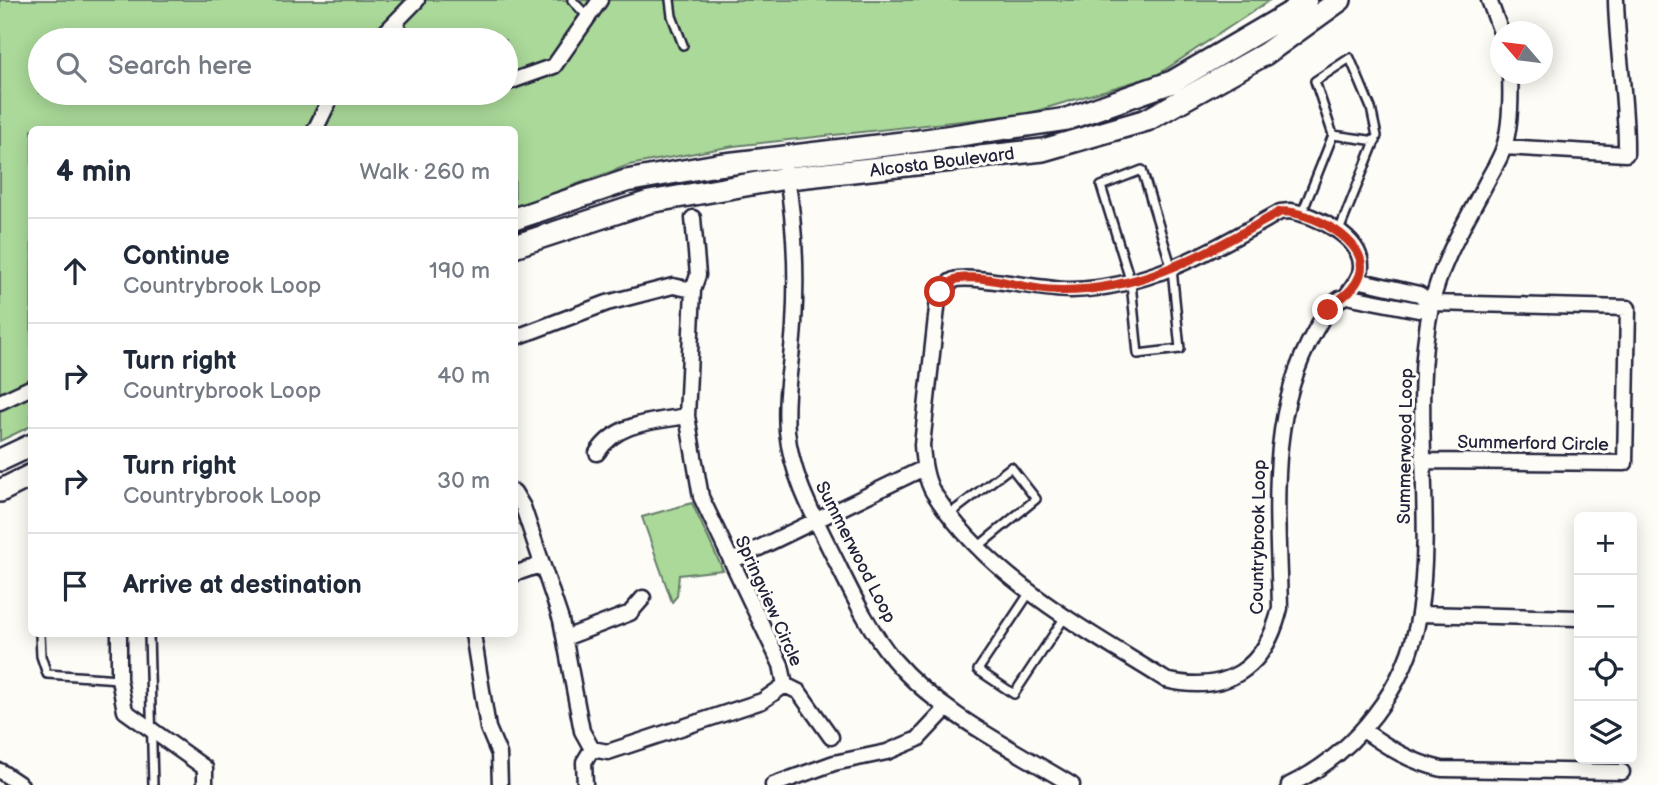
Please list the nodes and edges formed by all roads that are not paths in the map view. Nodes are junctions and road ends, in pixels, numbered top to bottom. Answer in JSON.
{"nodes":[{"id":1,"x":417,"y":0,"type":"edge"},
{"id":2,"x":572,"y":0,"type":"edge"},
{"id":3,"x":600,"y":0,"type":"edge"},
{"id":4,"x":670,"y":0,"type":"edge"},
{"id":5,"x":1306,"y":0,"type":"edge"},
{"id":6,"x":1340,"y":0,"type":"edge"},
{"id":7,"x":1489,"y":0,"type":"edge"},
{"id":8,"x":1616,"y":0,"type":"edge"},
{"id":9,"x":589,"y":18,"type":"junction"},
{"id":10,"x":1498,"y":21,"type":"edge"},
{"id":11,"x":395,"y":23,"type":"junction"},
{"id":12,"x":390,"y":28,"type":"edge"},
{"id":13,"x":398,"y":28,"type":"edge"},
{"id":14,"x":683,"y":45,"type":"dead end"},
{"id":15,"x":518,"y":79,"type":"edge"},
{"id":16,"x":1510,"y":84,"type":"edge"},
{"id":17,"x":327,"y":105,"type":"edge"},
{"id":18,"x":317,"y":126,"type":"edge"},
{"id":19,"x":1333,"y":135,"type":"junction"},
{"id":20,"x":1376,"y":141,"type":"junction"},
{"id":21,"x":1504,"y":147,"type":"junction"},
{"id":22,"x":783,"y":157,"type":"junction"},
{"id":23,"x":787,"y":178,"type":"junction"},
{"id":24,"x":1302,"y":213,"type":"junction"},
{"id":25,"x":518,"y":218,"type":"edge"},
{"id":26,"x":693,"y":218,"type":"dead end"},
{"id":27,"x":1338,"y":232,"type":"junction"},
{"id":28,"x":518,"y":245,"type":"edge"},
{"id":29,"x":1172,"y":269,"type":"junction"},
{"id":30,"x":1357,"y":280,"type":"junction"},
{"id":31,"x":1131,"y":283,"type":"junction"},
{"id":32,"x":693,"y":290,"type":"junction"},
{"id":33,"x":1346,"y":296,"type":"junction"},
{"id":34,"x":1432,"y":303,"type":"junction"},
{"id":35,"x":518,"y":336,"type":"edge"},
{"id":36,"x":28,"y":389,"type":"edge"},
{"id":37,"x":0,"y":402,"type":"edge"},
{"id":38,"x":687,"y":416,"type":"junction"},
{"id":39,"x":28,"y":447,"type":"edge"},
{"id":40,"x":597,"y":453,"type":"dead end"},
{"id":41,"x":0,"y":460,"type":"edge"},
{"id":42,"x":1424,"y":461,"type":"junction"},
{"id":43,"x":924,"y":468,"type":"junction"},
{"id":44,"x":28,"y":477,"type":"edge"},
{"id":45,"x":0,"y":491,"type":"edge"},
{"id":46,"x":518,"y":499,"type":"edge"},
{"id":47,"x":951,"y":513,"type":"junction"},
{"id":48,"x":815,"y":518,"type":"junction"},
{"id":49,"x":978,"y":546,"type":"junction"},
{"id":50,"x":732,"y":561,"type":"junction"},
{"id":51,"x":540,"y":565,"type":"junction"},
{"id":52,"x":518,"y":573,"type":"edge"},
{"id":53,"x":1031,"y":592,"type":"junction"},
{"id":54,"x":643,"y":598,"type":"dead end"},
{"id":55,"x":1419,"y":614,"type":"junction"},
{"id":56,"x":1065,"y":616,"type":"junction"},
{"id":57,"x":1574,"y":618,"type":"edge"},
{"id":58,"x":40,"y":637,"type":"edge"},
{"id":59,"x":119,"y":637,"type":"edge"},
{"id":60,"x":149,"y":637,"type":"edge"},
{"id":61,"x":473,"y":637,"type":"edge"},
{"id":62,"x":565,"y":638,"type":"junction"},
{"id":63,"x":119,"y":679,"type":"junction"},
{"id":64,"x":785,"y":685,"type":"junction"},
{"id":65,"x":947,"y":708,"type":"junction"},
{"id":66,"x":1363,"y":730,"type":"junction"},
{"id":67,"x":152,"y":731,"type":"junction"},
{"id":68,"x":831,"y":737,"type":"dead end"},
{"id":69,"x":592,"y":749,"type":"junction"},
{"id":70,"x":0,"y":771,"type":"edge"},
{"id":71,"x":1622,"y":772,"type":"dead end"},
{"id":72,"x":20,"y":785,"type":"edge"},
{"id":73,"x":153,"y":785,"type":"edge"},
{"id":74,"x":205,"y":785,"type":"edge"},
{"id":75,"x":500,"y":785,"type":"edge"},
{"id":76,"x":585,"y":785,"type":"edge"},
{"id":77,"x":773,"y":785,"type":"edge"},
{"id":78,"x":1072,"y":785,"type":"edge"},
{"id":79,"x":1289,"y":785,"type":"edge"}],
"edges":[{"from":1,"to":11,"type":"street"},
{"from":2,"to":9,"type":"lane"},
{"from":3,"to":9,"type":"street"},
{"from":4,"to":14,"type":"lane"},
{"from":5,"to":22,"type":"main road","name":"Alcosta Boulevard"},
{"from":6,"to":23,"type":"main road","name":"Alcosta Boulevard"},
{"from":7,"to":10,"type":"street"},
{"from":8,"to":21,"type":"street"},
{"from":9,"to":15,"type":"street"},
{"from":11,"to":12,"type":"street"},
{"from":11,"to":13,"type":"street"},
{"from":16,"to":21,"type":"street","name":"Summerwood Loop"},
{"from":17,"to":18,"type":"street"},
{"from":19,"to":20,"type":"lane"},
{"from":19,"to":20,"type":"lane"},
{"from":19,"to":24,"type":"lane"},
{"from":20,"to":27,"type":"lane"},
{"from":21,"to":34,"type":"street","name":"Summerwood Loop"},
{"from":22,"to":23,"type":"street","name":"Summerwood Loop"},
{"from":22,"to":25,"type":"main road","name":"Alcosta Boulevard"},
{"from":23,"to":28,"type":"main road","name":"Alcosta Boulevard"},
{"from":23,"to":48,"type":"street","name":"Summerwood Loop"},
{"from":24,"to":27,"type":"street"},
{"from":24,"to":29,"type":"street","name":"Countrybrook Loop"},
{"from":26,"to":32,"type":"street","name":"Springview Circle"},
{"from":27,"to":30,"type":"street"},
{"from":29,"to":31,"type":"street","name":"Countrybrook Loop"},
{"from":29,"to":31,"type":"lane"},
{"from":29,"to":31,"type":"lane"},
{"from":30,"to":33,"type":"street","name":"Countrybrook Loop"},
{"from":30,"to":34,"type":"street"},
{"from":31,"to":43,"type":"street","name":"Countrybrook Loop"},
{"from":32,"to":35,"type":"street"},
{"from":32,"to":38,"type":"street","name":"Springview Circle"},
{"from":33,"to":34,"type":"street"},
{"from":33,"to":56,"type":"street","name":"Countrybrook Loop"},
{"from":34,"to":42,"type":"street","name":"Summerwood Loop"},
{"from":34,"to":42,"type":"street","name":"Summerford Circle"},
{"from":36,"to":37,"type":"street"},
{"from":38,"to":40,"type":"street"},
{"from":38,"to":50,"type":"street","name":"Springview Circle"},
{"from":39,"to":41,"type":"main road"},
{"from":42,"to":55,"type":"street","name":"Summerwood Loop"},
{"from":43,"to":47,"type":"street","name":"Countrybrook Loop"},
{"from":43,"to":48,"type":"street"},
{"from":44,"to":45,"type":"main road"},
{"from":46,"to":51,"type":"street"},
{"from":47,"to":49,"type":"street","name":"Countrybrook Loop"},
{"from":47,"to":49,"type":"lane"},
{"from":48,"to":50,"type":"street"},
{"from":48,"to":65,"type":"street","name":"Summerwood Loop"},
{"from":49,"to":53,"type":"street","name":"Countrybrook Loop"},
{"from":50,"to":64,"type":"street","name":"Springview Circle"},
{"from":51,"to":52,"type":"street"},
{"from":51,"to":62,"type":"street"},
{"from":53,"to":56,"type":"street","name":"Countrybrook Loop"},
{"from":53,"to":56,"type":"lane"},
{"from":54,"to":62,"type":"street"},
{"from":55,"to":57,"type":"street"},
{"from":55,"to":66,"type":"street","name":"Summerwood Loop"},
{"from":58,"to":63,"type":"lane"},
{"from":59,"to":63,"type":"street"},
{"from":60,"to":67,"type":"lane"},
{"from":61,"to":75,"type":"street"},
{"from":62,"to":69,"type":"street"},
{"from":63,"to":67,"type":"street"},
{"from":64,"to":68,"type":"street"},
{"from":64,"to":69,"type":"street","name":"Springview Circle"},
{"from":65,"to":77,"type":"street"},
{"from":65,"to":78,"type":"street","name":"Summerwood Loop"},
{"from":66,"to":71,"type":"street"},
{"from":66,"to":79,"type":"street","name":"Summerwood Loop"},
{"from":67,"to":73,"type":"lane"},
{"from":67,"to":74,"type":"street"},
{"from":69,"to":76,"type":"street"},
{"from":70,"to":72,"type":"street"}]}
